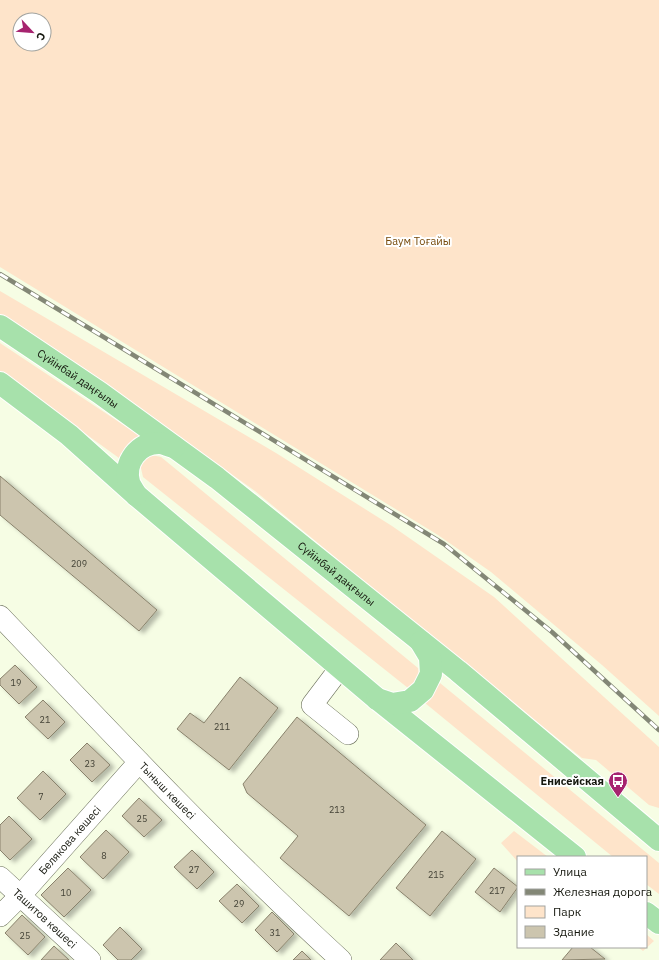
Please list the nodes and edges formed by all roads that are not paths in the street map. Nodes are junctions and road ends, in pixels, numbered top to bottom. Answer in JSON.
{"nodes":[{"id":1,"x":0,"y":326,"type":"edge"},
{"id":2,"x":0,"y":383,"type":"edge"},
{"id":3,"x":174,"y":447,"type":"junction"},
{"id":4,"x":136,"y":495,"type":"junction"},
{"id":5,"x":0,"y":616,"type":"edge"},
{"id":6,"x":421,"y":642,"type":"junction"},
{"id":7,"x":340,"y":668,"type":"junction"},
{"id":8,"x":376,"y":698,"type":"junction"},
{"id":9,"x":348,"y":734,"type":"dead end"},
{"id":10,"x":139,"y":762,"type":"junction"},
{"id":11,"x":659,"y":840,"type":"edge"},
{"id":12,"x":574,"y":856,"type":"edge"},
{"id":13,"x":0,"y":877,"type":"edge"},
{"id":14,"x":20,"y":896,"type":"junction"},
{"id":15,"x":647,"y":914,"type":"edge"},
{"id":16,"x":0,"y":916,"type":"edge"},
{"id":17,"x":659,"y":924,"type":"edge"},
{"id":18,"x":90,"y":960,"type":"edge"},
{"id":19,"x":342,"y":960,"type":"edge"}],
"edges":[{"from":1,"to":3,"type":"main road","name":"Сүйінбай даңғылы"},
{"from":2,"to":4,"type":"main road"},
{"from":3,"to":4,"type":"main road"},
{"from":3,"to":6,"type":"main road","name":"Сүйінбай даңғылы"},
{"from":4,"to":7,"type":"main road"},
{"from":5,"to":10,"type":"street","name":"Тыныш көшесі"},
{"from":6,"to":8,"type":"main road"},
{"from":6,"to":11,"type":"main road","name":"Сүйінбай даңғылы"},
{"from":7,"to":8,"type":"main road"},
{"from":7,"to":9,"type":"street"},
{"from":8,"to":12,"type":"main road"},
{"from":10,"to":14,"type":"street","name":"Белякова көшесі"},
{"from":10,"to":19,"type":"street","name":"Тыныш көшесі"},
{"from":13,"to":14,"type":"street","name":"Ташитов көшесі"},
{"from":14,"to":16,"type":"street","name":"Белякова көшесі"},
{"from":14,"to":18,"type":"street","name":"Ташитов көшесі"},
{"from":15,"to":17,"type":"main road"}]}
